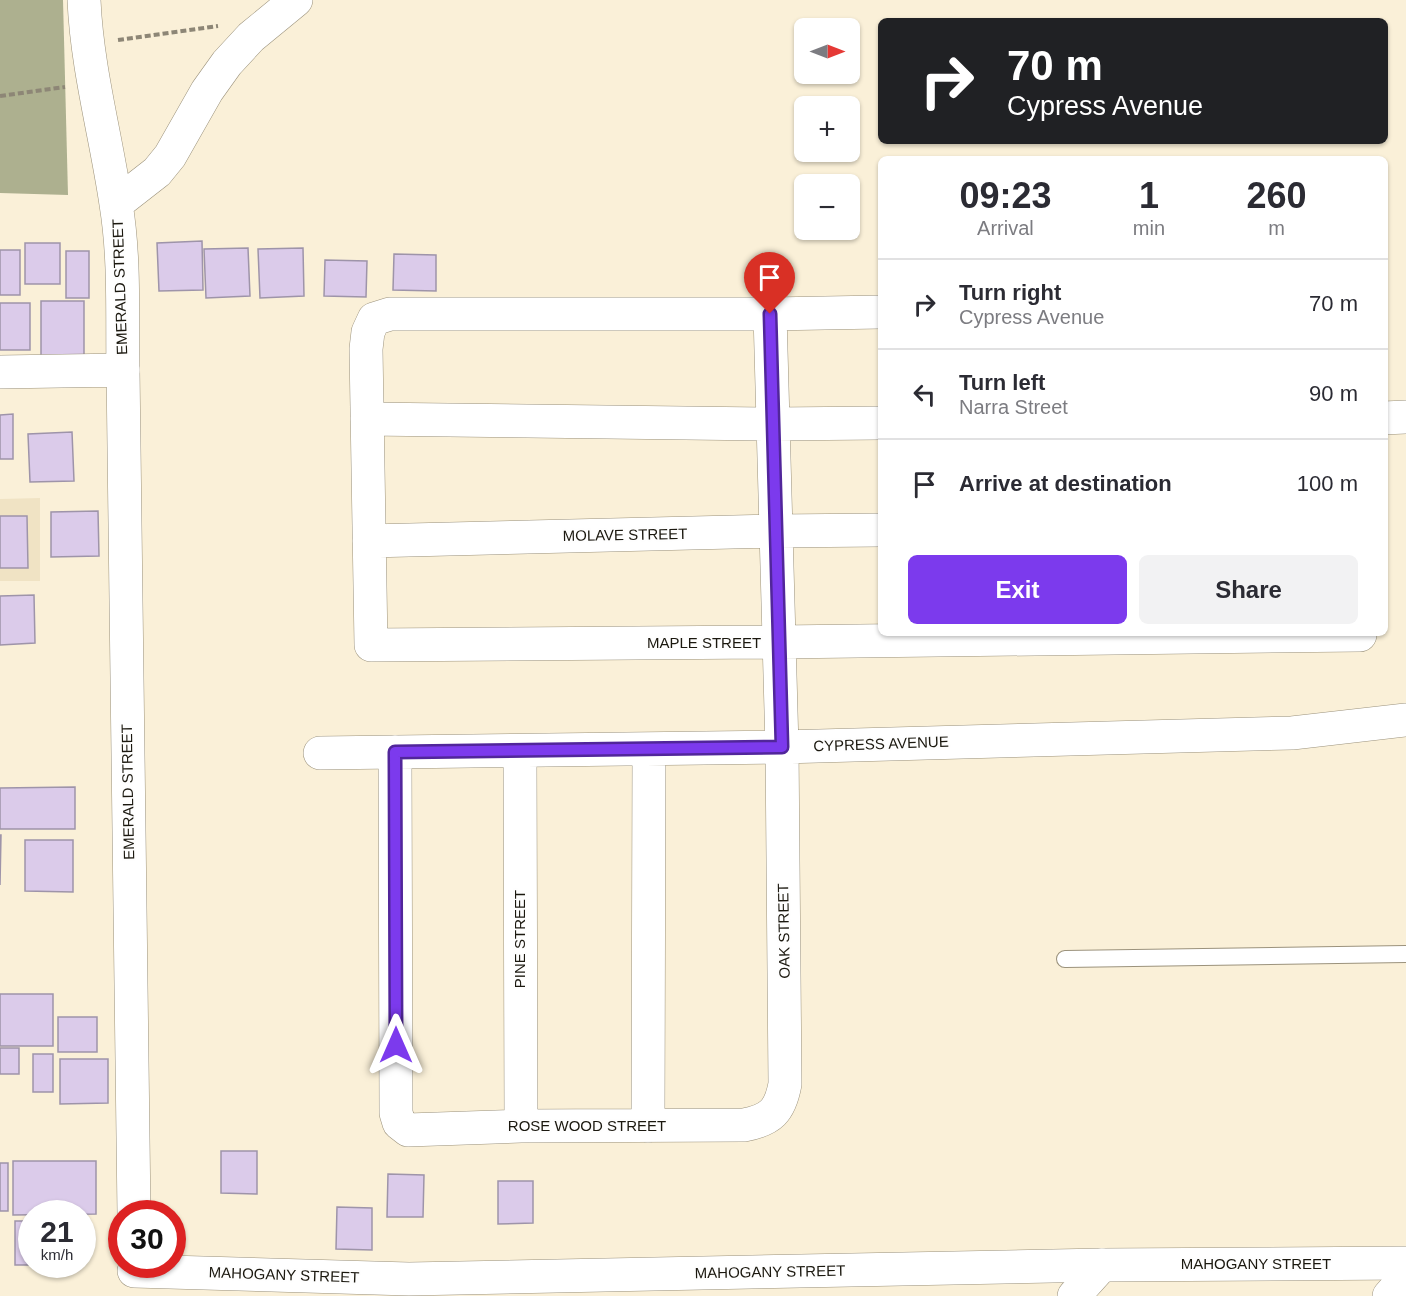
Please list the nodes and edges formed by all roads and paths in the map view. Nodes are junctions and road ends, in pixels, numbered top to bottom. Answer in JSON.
{"nodes":[{"id":1,"x":84,"y":0,"type":"edge"},
{"id":2,"x":296,"y":0,"type":"edge"},
{"id":3,"x":226,"y":25,"type":"dead end"},
{"id":4,"x":88,"y":44,"type":"junction"},
{"id":5,"x":93,"y":85,"type":"junction"},
{"id":6,"x":0,"y":96,"type":"edge"},
{"id":7,"x":116,"y":204,"type":"junction"},
{"id":8,"x":878,"y":312,"type":"edge"},
{"id":9,"x":770,"y":314,"type":"junction"},
{"id":10,"x":123,"y":370,"type":"junction"},
{"id":11,"x":0,"y":372,"type":"edge"},
{"id":12,"x":1406,"y":417,"type":"edge"},
{"id":13,"x":1388,"y":418,"type":"edge"},
{"id":14,"x":367,"y":419,"type":"junction"},
{"id":15,"x":878,"y":423,"type":"edge"},
{"id":16,"x":773,"y":424,"type":"junction"},
{"id":17,"x":878,"y":530,"type":"edge"},
{"id":18,"x":776,"y":531,"type":"junction"},
{"id":19,"x":369,"y":541,"type":"junction"},
{"id":20,"x":1215,"y":636,"type":"edge"},
{"id":21,"x":779,"y":642,"type":"junction"},
{"id":22,"x":1406,"y":720,"type":"edge"},
{"id":23,"x":782,"y":747,"type":"junction"},
{"id":24,"x":649,"y":749,"type":"junction"},
{"id":25,"x":395,"y":752,"type":"junction"},
{"id":26,"x":520,"y":752,"type":"junction"},
{"id":27,"x":320,"y":753,"type":"dead end"},
{"id":28,"x":1406,"y":954,"type":"edge"},
{"id":29,"x":1065,"y":960,"type":"dead end"},
{"id":30,"x":773,"y":1113,"type":"joint"},
{"id":31,"x":521,"y":1126,"type":"junction"},
{"id":32,"x":648,"y":1126,"type":"junction"},
{"id":33,"x":134,"y":1200,"type":"edge"},
{"id":34,"x":1406,"y":1263,"type":"edge"},
{"id":35,"x":1102,"y":1265,"type":"junction"},
{"id":36,"x":1406,"y":1277,"type":"edge"},
{"id":37,"x":160,"y":1278,"type":"edge"},
{"id":38,"x":416,"y":1288,"type":"edge"},
{"id":39,"x":1074,"y":1296,"type":"edge"},
{"id":40,"x":1389,"y":1296,"type":"edge"}],
"edges":[{"from":1,"to":4,"type":"street","name":"EMERALD STREET"},
{"from":2,"to":7,"type":"street"},
{"from":3,"to":4,"type":"path"},
{"from":4,"to":5,"type":"street","name":"EMERALD STREET"},
{"from":5,"to":6,"type":"path"},
{"from":5,"to":7,"type":"street","name":"EMERALD STREET"},
{"from":7,"to":10,"type":"street","name":"EMERALD STREET"},
{"from":8,"to":9,"type":"street"},
{"from":9,"to":14,"type":"street"},
{"from":9,"to":16,"type":"street","name":"OAK STREET"},
{"from":10,"to":11,"type":"street","name":"EMERALD STREET"},
{"from":10,"to":33,"type":"street","name":"EMERALD STREET"},
{"from":12,"to":13,"type":"street"},
{"from":14,"to":16,"type":"street"},
{"from":14,"to":19,"type":"street"},
{"from":15,"to":16,"type":"street"},
{"from":16,"to":18,"type":"street","name":"OAK STREET"},
{"from":17,"to":18,"type":"street","name":"MOLAVE STREET"},
{"from":18,"to":19,"type":"street","name":"MOLAVE STREET"},
{"from":18,"to":21,"type":"street","name":"OAK STREET"},
{"from":19,"to":21,"type":"street","name":"MAPLE STREET"},
{"from":20,"to":21,"type":"street","name":"MAPLE STREET"},
{"from":21,"to":23,"type":"street","name":"OAK STREET"},
{"from":22,"to":23,"type":"street","name":"CYPRESS AVENUE"},
{"from":23,"to":24,"type":"street","name":"CYPRESS AVENUE"},
{"from":23,"to":30,"type":"street","name":"OAK STREET"},
{"from":24,"to":26,"type":"street","name":"CYPRESS AVENUE"},
{"from":24,"to":32,"type":"street"},
{"from":25,"to":26,"type":"street","name":"CYPRESS AVENUE"},
{"from":25,"to":27,"type":"street","name":"CYPRESS AVENUE"},
{"from":25,"to":31,"type":"street","name":"ROSE WOOD STREET"},
{"from":26,"to":31,"type":"street","name":"PINE STREET"},
{"from":28,"to":29,"type":"lane"},
{"from":30,"to":32,"type":"street","name":"ROSE WOOD STREET"},
{"from":31,"to":32,"type":"street","name":"ROSE WOOD STREET"},
{"from":34,"to":35,"type":"street","name":"MAHOGANY STREET"},
{"from":35,"to":38,"type":"street","name":"MAHOGANY STREET"},
{"from":35,"to":39,"type":"street"},
{"from":36,"to":40,"type":"street"},
{"from":37,"to":38,"type":"street","name":"MAHOGANY STREET"}]}
